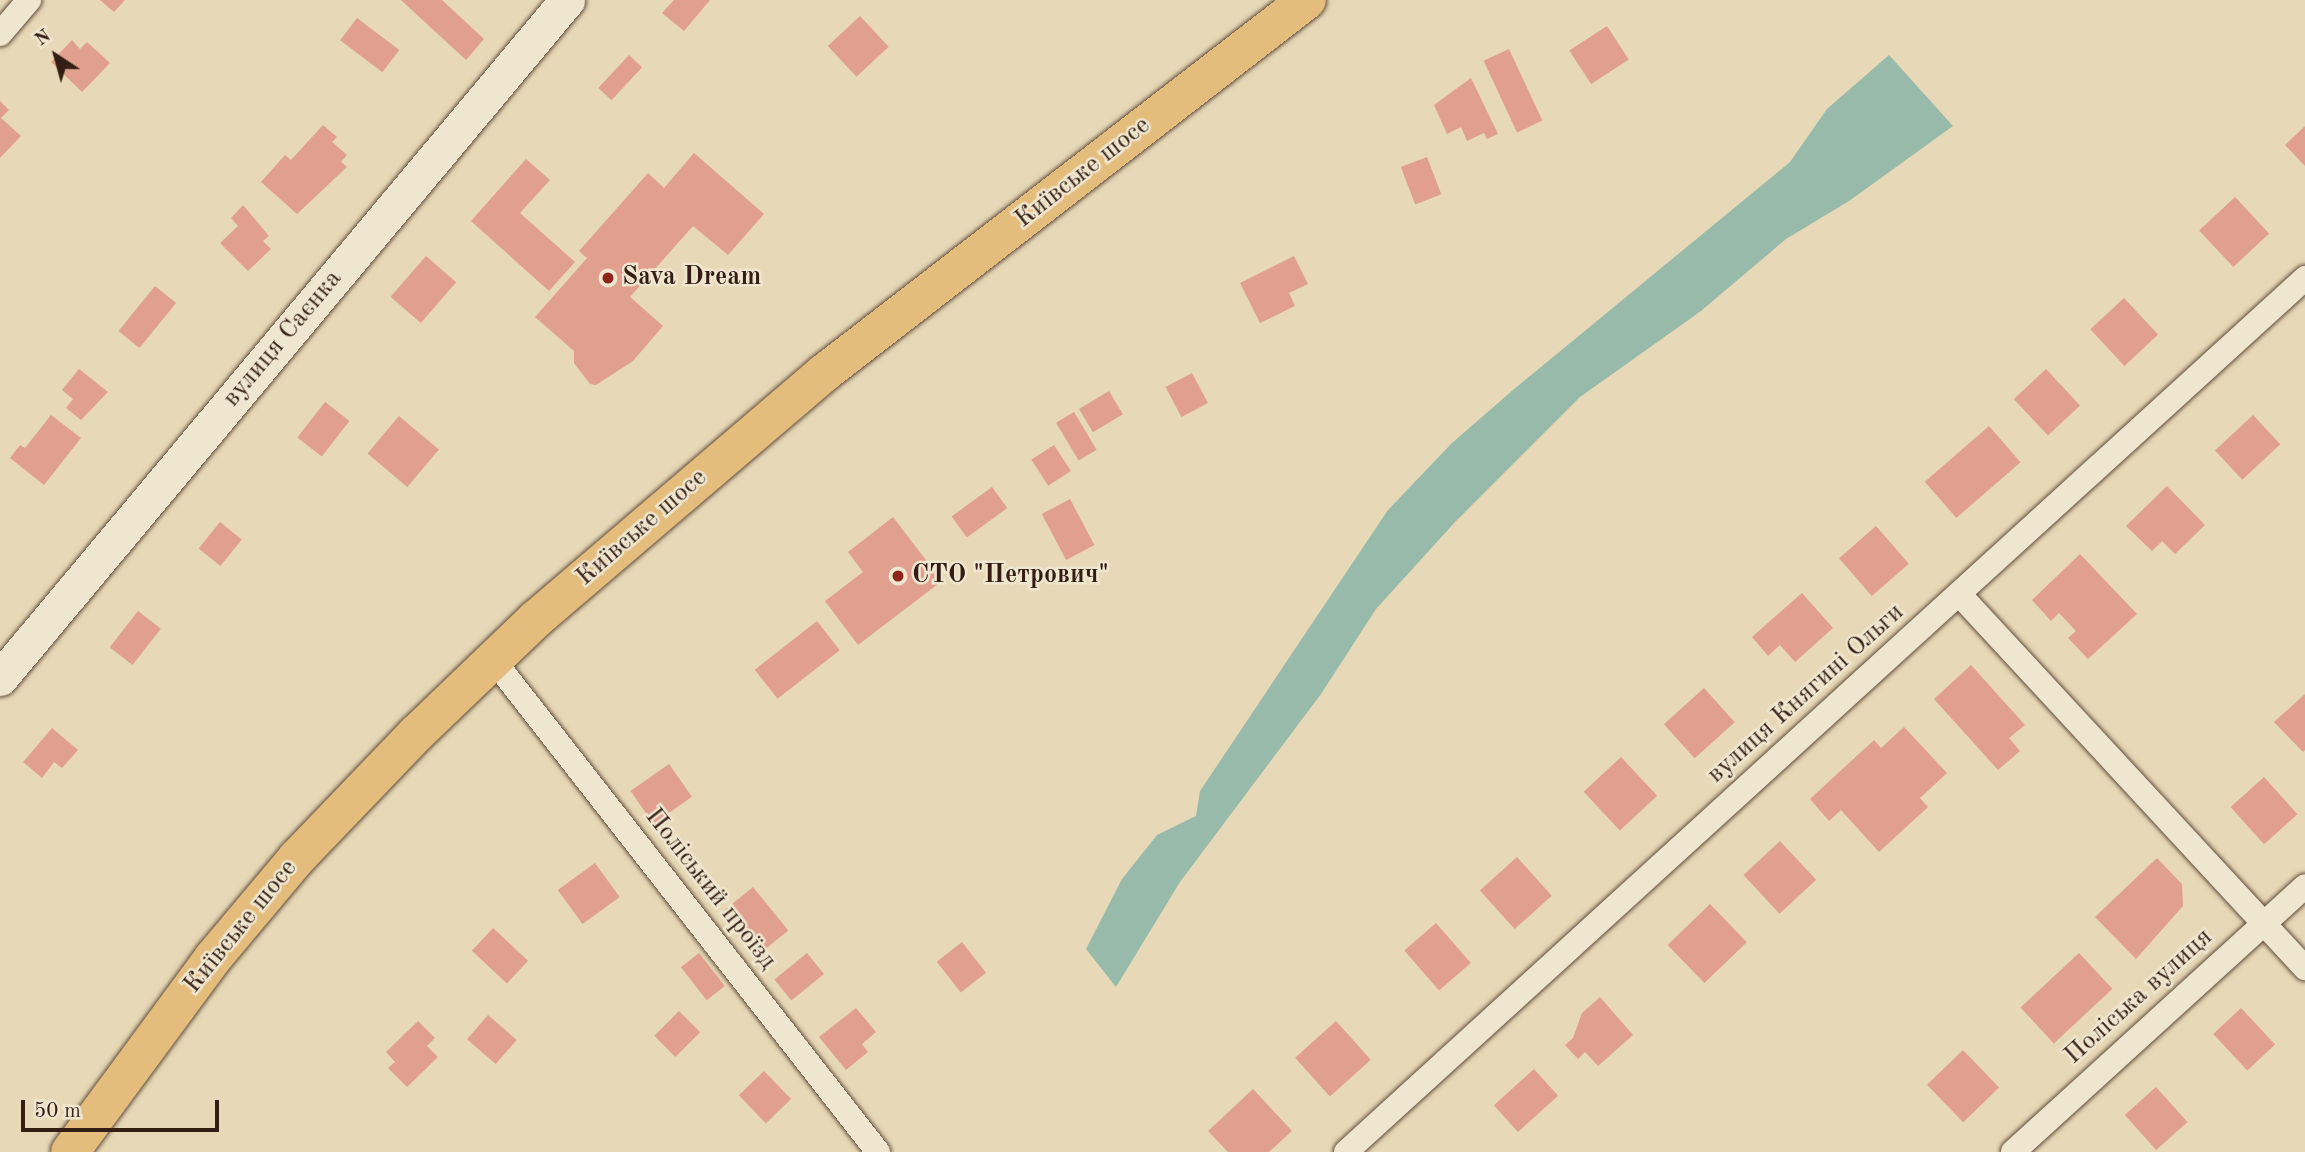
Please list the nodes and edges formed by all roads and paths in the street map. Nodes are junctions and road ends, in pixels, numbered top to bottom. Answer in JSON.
{"nodes":[{"id":1,"x":29,"y":0,"type":"edge"},
{"id":2,"x":567,"y":0,"type":"edge"},
{"id":3,"x":1307,"y":0,"type":"edge"},
{"id":4,"x":0,"y":34,"type":"edge"},
{"id":5,"x":2305,"y":278,"type":"edge"},
{"id":6,"x":1959,"y":594,"type":"junction"},
{"id":7,"x":495,"y":662,"type":"junction"},
{"id":8,"x":0,"y":678,"type":"edge"},
{"id":9,"x":2305,"y":886,"type":"edge"},
{"id":10,"x":2265,"y":922,"type":"junction"},
{"id":11,"x":2305,"y":968,"type":"edge"},
{"id":12,"x":70,"y":1152,"type":"edge"},
{"id":13,"x":878,"y":1152,"type":"edge"},
{"id":14,"x":1346,"y":1152,"type":"edge"},
{"id":15,"x":2014,"y":1152,"type":"edge"}],
"edges":[{"from":1,"to":4,"type":"street"},
{"from":2,"to":8,"type":"street","name":"вулиця Саєнка"},
{"from":3,"to":7,"type":"main road","name":"Київське шосе"},
{"from":5,"to":6,"type":"street","name":"вулиця Княгині Ольги"},
{"from":6,"to":10,"type":"street"},
{"from":6,"to":14,"type":"street","name":"вулиця Княгині Ольги"},
{"from":7,"to":12,"type":"main road","name":"Київське шосе"},
{"from":7,"to":13,"type":"street","name":"Поліський проїзд"},
{"from":9,"to":10,"type":"street","name":"Поліська вулиця"},
{"from":10,"to":11,"type":"street"},
{"from":10,"to":15,"type":"street","name":"Поліська вулиця"}]}
